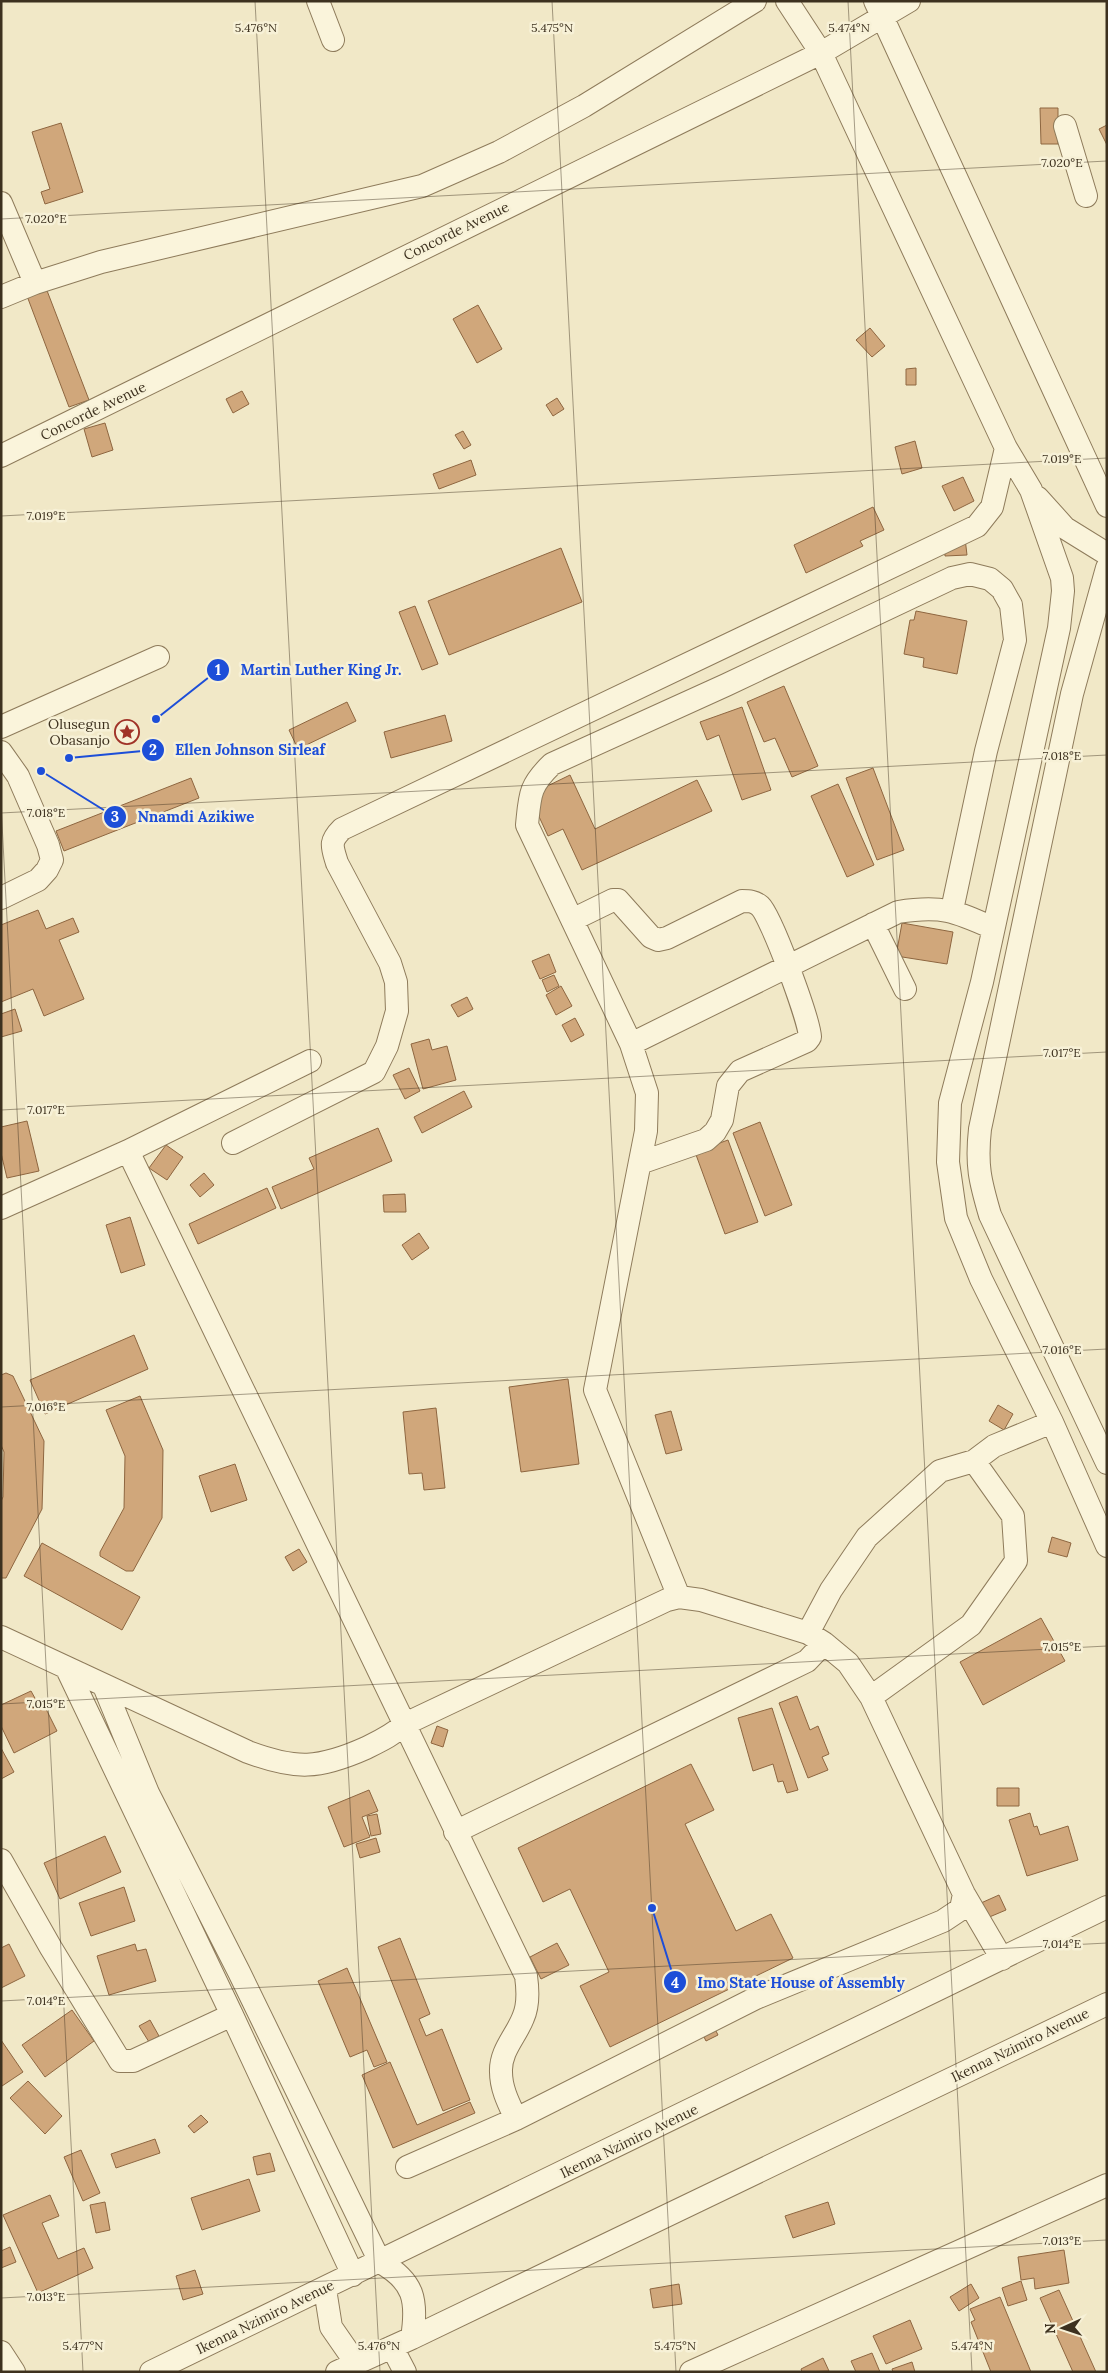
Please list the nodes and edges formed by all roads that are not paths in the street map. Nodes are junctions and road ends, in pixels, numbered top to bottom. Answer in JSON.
{"nodes":[{"id":1,"x":318,"y":1,"type":"edge"},
{"id":2,"x":755,"y":1,"type":"edge"},
{"id":3,"x":786,"y":1,"type":"edge"},
{"id":4,"x":908,"y":1,"type":"edge"},
{"id":5,"x":878,"y":9,"type":"edge"},
{"id":6,"x":333,"y":40,"type":"dead end"},
{"id":7,"x":821,"y":53,"type":"junction"},
{"id":8,"x":1065,"y":126,"type":"dead end"},
{"id":9,"x":1086,"y":196,"type":"dead end"},
{"id":10,"x":1,"y":203,"type":"edge"},
{"id":11,"x":35,"y":283,"type":"junction"},
{"id":12,"x":1,"y":297,"type":"edge"},
{"id":13,"x":1006,"y":448,"type":"junction"},
{"id":14,"x":1,"y":456,"type":"edge"},
{"id":15,"x":1031,"y":490,"type":"junction"},
{"id":16,"x":1106,"y":501,"type":"edge"},
{"id":17,"x":1107,"y":554,"type":"edge"},
{"id":18,"x":1107,"y":568,"type":"edge"},
{"id":19,"x":158,"y":657,"type":"dead end"},
{"id":20,"x":4,"y":719,"type":"edge"},
{"id":21,"x":1,"y":752,"type":"edge"},
{"id":22,"x":18,"y":776,"type":"junction"},
{"id":23,"x":1,"y":898,"type":"edge"},
{"id":24,"x":952,"y":910,"type":"junction"},
{"id":25,"x":572,"y":920,"type":"junction"},
{"id":26,"x":873,"y":924,"type":"junction"},
{"id":27,"x":993,"y":928,"type":"junction"},
{"id":28,"x":788,"y":966,"type":"junction"},
{"id":29,"x":905,"y":989,"type":"dead end"},
{"id":30,"x":631,"y":1044,"type":"junction"},
{"id":31,"x":310,"y":1061,"type":"dead end"},
{"id":32,"x":233,"y":1143,"type":"dead end"},
{"id":33,"x":128,"y":1151,"type":"junction"},
{"id":34,"x":640,"y":1163,"type":"junction"},
{"id":35,"x":981,"y":1186,"type":"junction"},
{"id":36,"x":952,"y":1190,"type":"junction"},
{"id":37,"x":1,"y":1208,"type":"edge"},
{"id":38,"x":1052,"y":1422,"type":"junction"},
{"id":39,"x":974,"y":1461,"type":"junction"},
{"id":40,"x":1107,"y":1464,"type":"edge"},
{"id":41,"x":1107,"y":1546,"type":"edge"},
{"id":42,"x":679,"y":1598,"type":"junction"},
{"id":43,"x":816,"y":1638,"type":"junction"},
{"id":44,"x":5,"y":1644,"type":"edge"},
{"id":45,"x":67,"y":1669,"type":"junction"},
{"id":46,"x":104,"y":1686,"type":"junction"},
{"id":47,"x":871,"y":1697,"type":"junction"},
{"id":48,"x":405,"y":1724,"type":"junction"},
{"id":49,"x":455,"y":1832,"type":"junction"},
{"id":50,"x":1,"y":1860,"type":"edge"},
{"id":51,"x":964,"y":1894,"type":"junction"},
{"id":52,"x":1107,"y":1907,"type":"edge"},
{"id":53,"x":1002,"y":1960,"type":"junction"},
{"id":54,"x":1107,"y":2004,"type":"edge"},
{"id":55,"x":232,"y":2015,"type":"junction"},
{"id":56,"x":516,"y":2119,"type":"junction"},
{"id":57,"x":407,"y":2167,"type":"dead end"},
{"id":58,"x":1107,"y":2185,"type":"edge"},
{"id":59,"x":380,"y":2262,"type":"junction"},
{"id":60,"x":353,"y":2275,"type":"junction"},
{"id":61,"x":325,"y":2288,"type":"junction"},
{"id":62,"x":412,"y":2338,"type":"junction"},
{"id":63,"x":392,"y":2347,"type":"junction"},
{"id":64,"x":1,"y":2352,"type":"edge"},
{"id":65,"x":364,"y":2359,"type":"junction"},
{"id":66,"x":14,"y":2372,"type":"edge"},
{"id":67,"x":151,"y":2372,"type":"edge"},
{"id":68,"x":337,"y":2372,"type":"edge"},
{"id":69,"x":405,"y":2372,"type":"edge"},
{"id":70,"x":691,"y":2372,"type":"edge"}],
"edges":[{"from":1,"to":6,"type":"street"},
{"from":2,"to":11,"type":"street"},
{"from":3,"to":7,"type":"street"},
{"from":4,"to":5,"type":"street","name":"Concorde Avenue"},
{"from":5,"to":7,"type":"street","name":"Concorde Avenue"},
{"from":5,"to":16,"type":"street"},
{"from":7,"to":13,"type":"street"},
{"from":7,"to":14,"type":"street","name":"Concorde Avenue"},
{"from":8,"to":9,"type":"street"},
{"from":10,"to":11,"type":"street"},
{"from":11,"to":12,"type":"street"},
{"from":13,"to":15,"type":"street"},
{"from":13,"to":32,"type":"street"},
{"from":15,"to":17,"type":"street"},
{"from":15,"to":27,"type":"street"},
{"from":18,"to":35,"type":"street"},
{"from":19,"to":20,"type":"street"},
{"from":20,"to":22,"type":"street"},
{"from":21,"to":22,"type":"street"},
{"from":22,"to":23,"type":"street"},
{"from":24,"to":25,"type":"street"},
{"from":24,"to":26,"type":"street"},
{"from":24,"to":27,"type":"street"},
{"from":25,"to":28,"type":"street"},
{"from":25,"to":30,"type":"street"},
{"from":26,"to":28,"type":"street"},
{"from":26,"to":29,"type":"street"},
{"from":27,"to":36,"type":"street"},
{"from":28,"to":30,"type":"street"},
{"from":28,"to":34,"type":"street"},
{"from":30,"to":34,"type":"street"},
{"from":31,"to":33,"type":"street"},
{"from":33,"to":37,"type":"street"},
{"from":33,"to":48,"type":"street"},
{"from":34,"to":42,"type":"street"},
{"from":35,"to":36,"type":"street"},
{"from":35,"to":40,"type":"street"},
{"from":36,"to":38,"type":"street"},
{"from":38,"to":39,"type":"street"},
{"from":38,"to":41,"type":"street"},
{"from":39,"to":43,"type":"street"},
{"from":39,"to":47,"type":"street"},
{"from":42,"to":43,"type":"street"},
{"from":42,"to":48,"type":"street"},
{"from":43,"to":47,"type":"street"},
{"from":43,"to":49,"type":"street"},
{"from":44,"to":45,"type":"street"},
{"from":45,"to":46,"type":"street"},
{"from":45,"to":55,"type":"street"},
{"from":46,"to":48,"type":"street"},
{"from":46,"to":59,"type":"street"},
{"from":47,"to":51,"type":"street"},
{"from":48,"to":49,"type":"street"},
{"from":49,"to":56,"type":"street"},
{"from":50,"to":55,"type":"street"},
{"from":51,"to":53,"type":"street"},
{"from":51,"to":56,"type":"street"},
{"from":52,"to":53,"type":"street","name":"Ikenna Nzimiro Avenue"},
{"from":53,"to":59,"type":"street","name":"Ikenna Nzimiro Avenue"},
{"from":54,"to":62,"type":"street","name":"Ikenna Nzimiro Avenue"},
{"from":55,"to":60,"type":"street"},
{"from":56,"to":57,"type":"street"},
{"from":58,"to":70,"type":"street"},
{"from":59,"to":60,"type":"street","name":"Ikenna Nzimiro Avenue"},
{"from":59,"to":62,"type":"street"},
{"from":60,"to":61,"type":"street","name":"Ikenna Nzimiro Avenue"},
{"from":61,"to":65,"type":"street"},
{"from":61,"to":67,"type":"street","name":"Ikenna Nzimiro Avenue"},
{"from":62,"to":63,"type":"street","name":"Ikenna Nzimiro Avenue"},
{"from":63,"to":65,"type":"street","name":"Ikenna Nzimiro Avenue"},
{"from":63,"to":69,"type":"street"},
{"from":64,"to":66,"type":"street"},
{"from":65,"to":68,"type":"street","name":"Ikenna Nzimiro Avenue"}]}
